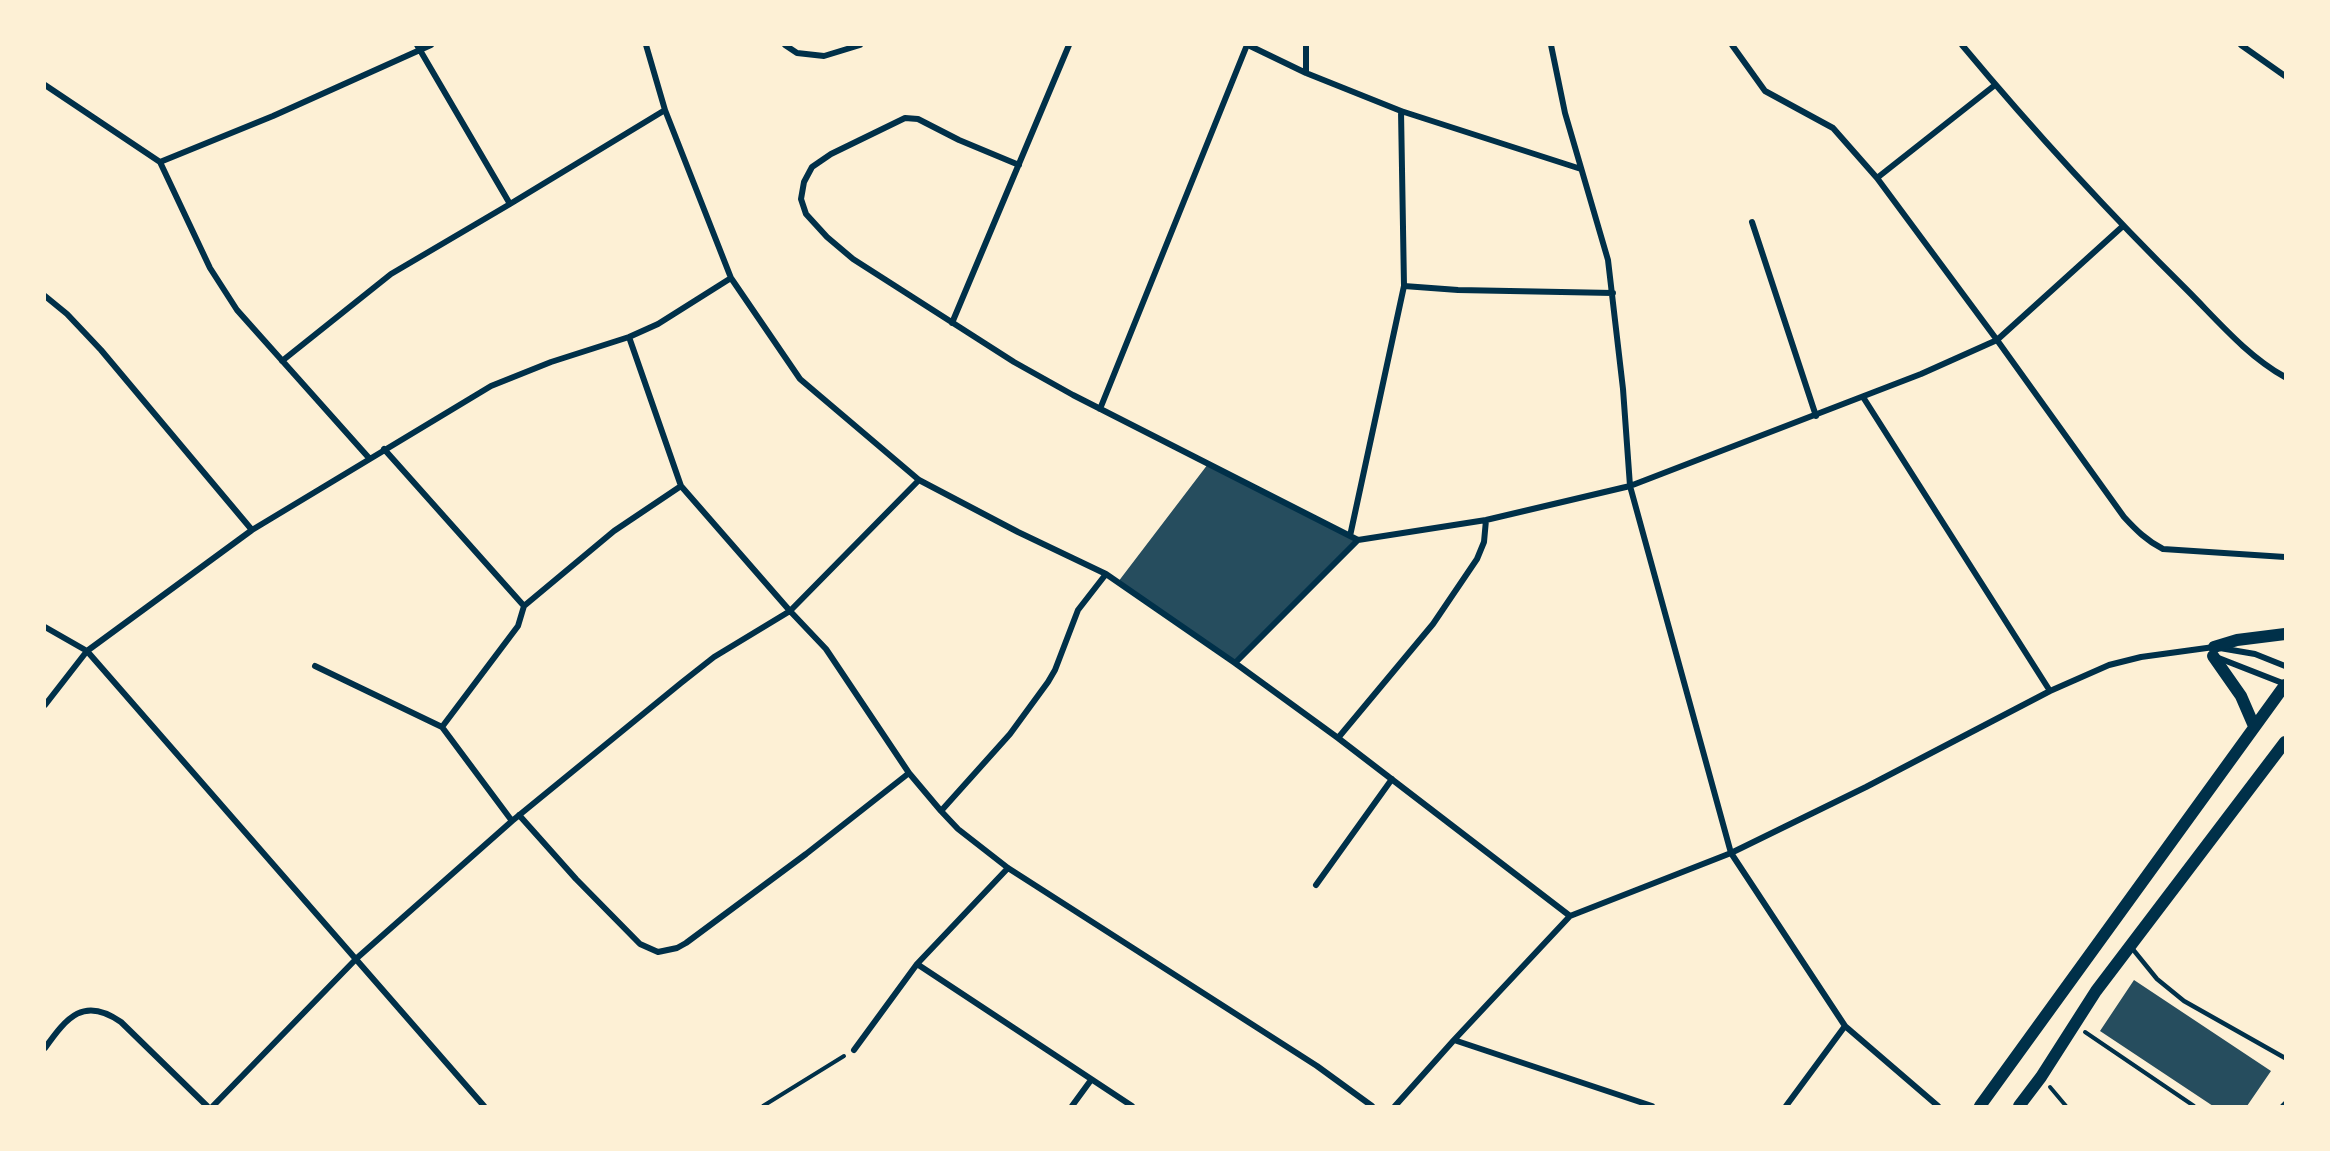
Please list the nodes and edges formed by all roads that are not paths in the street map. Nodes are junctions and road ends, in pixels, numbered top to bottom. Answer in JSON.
{"nodes":[{"id":1,"x":431,"y":45,"type":"edge"},
{"id":2,"x":646,"y":45,"type":"edge"},
{"id":3,"x":785,"y":45,"type":"edge"},
{"id":4,"x":860,"y":45,"type":"edge"},
{"id":5,"x":1069,"y":45,"type":"edge"},
{"id":6,"x":1247,"y":45,"type":"edge"},
{"id":7,"x":1306,"y":45,"type":"edge"},
{"id":8,"x":1551,"y":45,"type":"edge"},
{"id":9,"x":1732,"y":45,"type":"edge"},
{"id":10,"x":1962,"y":45,"type":"edge"},
{"id":11,"x":2241,"y":45,"type":"edge"},
{"id":12,"x":418,"y":48,"type":"edge"},
{"id":13,"x":1306,"y":73,"type":"junction"},
{"id":14,"x":2285,"y":76,"type":"edge"},
{"id":15,"x":45,"y":85,"type":"edge"},
{"id":16,"x":1995,"y":85,"type":"junction"},
{"id":17,"x":665,"y":110,"type":"junction"},
{"id":18,"x":1401,"y":111,"type":"junction"},
{"id":19,"x":160,"y":162,"type":"junction"},
{"id":20,"x":1019,"y":165,"type":"junction"},
{"id":21,"x":1581,"y":169,"type":"junction"},
{"id":22,"x":1877,"y":178,"type":"junction"},
{"id":23,"x":510,"y":204,"type":"junction"},
{"id":24,"x":1752,"y":222,"type":"dead end"},
{"id":25,"x":2122,"y":226,"type":"junction"},
{"id":26,"x":731,"y":278,"type":"junction"},
{"id":27,"x":1404,"y":286,"type":"junction"},
{"id":28,"x":1613,"y":293,"type":"junction"},
{"id":29,"x":45,"y":296,"type":"edge"},
{"id":30,"x":952,"y":323,"type":"junction"},
{"id":31,"x":629,"y":337,"type":"junction"},
{"id":32,"x":1997,"y":340,"type":"junction"},
{"id":33,"x":282,"y":360,"type":"junction"},
{"id":34,"x":2285,"y":377,"type":"edge"},
{"id":35,"x":1863,"y":397,"type":"junction"},
{"id":36,"x":1100,"y":409,"type":"junction"},
{"id":37,"x":1816,"y":416,"type":"junction"},
{"id":38,"x":384,"y":449,"type":"junction"},
{"id":39,"x":369,"y":458,"type":"junction"},
{"id":40,"x":919,"y":480,"type":"junction"},
{"id":41,"x":681,"y":486,"type":"junction"},
{"id":42,"x":1630,"y":486,"type":"junction"},
{"id":43,"x":1486,"y":520,"type":"junction"},
{"id":44,"x":252,"y":530,"type":"junction"},
{"id":45,"x":1350,"y":536,"type":"junction"},
{"id":46,"x":1359,"y":540,"type":"junction"},
{"id":47,"x":2285,"y":557,"type":"edge"},
{"id":48,"x":1106,"y":574,"type":"junction"},
{"id":49,"x":524,"y":606,"type":"junction"},
{"id":50,"x":790,"y":611,"type":"junction"},
{"id":51,"x":45,"y":627,"type":"edge"},
{"id":52,"x":2285,"y":634,"type":"edge"},
{"id":53,"x":87,"y":651,"type":"junction"},
{"id":54,"x":2210,"y":651,"type":"junction"},
{"id":55,"x":1235,"y":663,"type":"junction"},
{"id":56,"x":315,"y":666,"type":"dead end"},
{"id":57,"x":2285,"y":666,"type":"edge"},
{"id":58,"x":2285,"y":685,"type":"edge"},
{"id":59,"x":2050,"y":691,"type":"junction"},
{"id":60,"x":45,"y":705,"type":"edge"},
{"id":61,"x":2254,"y":726,"type":"junction"},
{"id":62,"x":442,"y":727,"type":"junction"},
{"id":63,"x":1338,"y":738,"type":"junction"},
{"id":64,"x":2285,"y":742,"type":"edge"},
{"id":65,"x":909,"y":773,"type":"junction"},
{"id":66,"x":1392,"y":779,"type":"junction"},
{"id":67,"x":941,"y":811,"type":"junction"},
{"id":68,"x":519,"y":815,"type":"junction"},
{"id":69,"x":512,"y":821,"type":"junction"},
{"id":70,"x":1731,"y":854,"type":"junction"},
{"id":71,"x":1008,"y":868,"type":"junction"},
{"id":72,"x":1316,"y":885,"type":"dead end"},
{"id":73,"x":1570,"y":916,"type":"junction"},
{"id":74,"x":2131,"y":946,"type":"junction"},
{"id":75,"x":357,"y":958,"type":"junction"},
{"id":76,"x":917,"y":964,"type":"junction"},
{"id":77,"x":1845,"y":1026,"type":"junction"},
{"id":78,"x":1454,"y":1040,"type":"junction"},
{"id":79,"x":45,"y":1048,"type":"edge"},
{"id":80,"x":854,"y":1050,"type":"road end"},
{"id":81,"x":2285,"y":1058,"type":"edge"},
{"id":82,"x":1091,"y":1080,"type":"junction"},
{"id":83,"x":207,"y":1106,"type":"edge"},
{"id":84,"x":213,"y":1106,"type":"edge"},
{"id":85,"x":484,"y":1106,"type":"edge"},
{"id":86,"x":1072,"y":1106,"type":"edge"},
{"id":87,"x":1132,"y":1106,"type":"edge"},
{"id":88,"x":1372,"y":1106,"type":"edge"},
{"id":89,"x":1395,"y":1106,"type":"edge"},
{"id":90,"x":1652,"y":1106,"type":"edge"},
{"id":91,"x":1786,"y":1106,"type":"edge"},
{"id":92,"x":1938,"y":1106,"type":"edge"},
{"id":93,"x":1980,"y":1106,"type":"edge"},
{"id":94,"x":2019,"y":1106,"type":"edge"}],
"edges":[{"from":1,"to":12,"type":"street"},
{"from":2,"to":17,"type":"street"},
{"from":3,"to":4,"type":"street"},
{"from":5,"to":20,"type":"street"},
{"from":6,"to":13,"type":"street"},
{"from":6,"to":36,"type":"street"},
{"from":7,"to":13,"type":"street"},
{"from":8,"to":21,"type":"street"},
{"from":9,"to":22,"type":"street"},
{"from":10,"to":16,"type":"street"},
{"from":11,"to":14,"type":"street"},
{"from":12,"to":19,"type":"street"},
{"from":12,"to":23,"type":"street"},
{"from":13,"to":18,"type":"street"},
{"from":15,"to":19,"type":"street"},
{"from":16,"to":22,"type":"street"},
{"from":16,"to":25,"type":"street"},
{"from":17,"to":23,"type":"street"},
{"from":17,"to":26,"type":"street"},
{"from":18,"to":21,"type":"street"},
{"from":18,"to":27,"type":"street"},
{"from":19,"to":33,"type":"street"},
{"from":20,"to":30,"type":"street"},
{"from":20,"to":30,"type":"street"},
{"from":21,"to":28,"type":"street"},
{"from":22,"to":32,"type":"street"},
{"from":23,"to":33,"type":"street"},
{"from":24,"to":37,"type":"street"},
{"from":25,"to":32,"type":"street"},
{"from":25,"to":34,"type":"street"},
{"from":26,"to":31,"type":"street"},
{"from":26,"to":40,"type":"street"},
{"from":27,"to":28,"type":"street"},
{"from":27,"to":45,"type":"street"},
{"from":28,"to":42,"type":"street"},
{"from":29,"to":44,"type":"street"},
{"from":30,"to":36,"type":"street"},
{"from":31,"to":38,"type":"street"},
{"from":31,"to":41,"type":"street"},
{"from":32,"to":35,"type":"street"},
{"from":32,"to":47,"type":"street"},
{"from":33,"to":39,"type":"street"},
{"from":35,"to":37,"type":"street"},
{"from":35,"to":59,"type":"street"},
{"from":36,"to":45,"type":"street"},
{"from":37,"to":42,"type":"street"},
{"from":38,"to":39,"type":"street"},
{"from":38,"to":49,"type":"street"},
{"from":39,"to":44,"type":"street"},
{"from":40,"to":48,"type":"street"},
{"from":40,"to":50,"type":"street"},
{"from":41,"to":49,"type":"street"},
{"from":41,"to":50,"type":"street"},
{"from":42,"to":43,"type":"street"},
{"from":42,"to":70,"type":"street"},
{"from":43,"to":46,"type":"street"},
{"from":43,"to":63,"type":"street"},
{"from":44,"to":53,"type":"street"},
{"from":45,"to":46,"type":"street"},
{"from":46,"to":55,"type":"street"},
{"from":48,"to":55,"type":"street"},
{"from":48,"to":67,"type":"street"},
{"from":49,"to":62,"type":"street"},
{"from":50,"to":65,"type":"street"},
{"from":50,"to":68,"type":"street"},
{"from":51,"to":53,"type":"street"},
{"from":52,"to":54,"type":"main road"},
{"from":53,"to":60,"type":"street"},
{"from":53,"to":75,"type":"street"},
{"from":54,"to":57,"type":"street"},
{"from":54,"to":58,"type":"street"},
{"from":54,"to":59,"type":"street"},
{"from":54,"to":61,"type":"main road"},
{"from":55,"to":63,"type":"street"},
{"from":56,"to":62,"type":"street"},
{"from":58,"to":61,"type":"main road"},
{"from":59,"to":70,"type":"street"},
{"from":61,"to":93,"type":"main road"},
{"from":62,"to":69,"type":"street"},
{"from":63,"to":66,"type":"street"},
{"from":64,"to":74,"type":"main road"},
{"from":65,"to":67,"type":"street"},
{"from":65,"to":68,"type":"street"},
{"from":66,"to":72,"type":"street"},
{"from":66,"to":73,"type":"street"},
{"from":67,"to":71,"type":"street"},
{"from":68,"to":69,"type":"street"},
{"from":69,"to":75,"type":"street"},
{"from":70,"to":73,"type":"street"},
{"from":70,"to":77,"type":"street"},
{"from":71,"to":76,"type":"street"},
{"from":71,"to":88,"type":"street"},
{"from":73,"to":78,"type":"street"},
{"from":74,"to":81,"type":"lane"},
{"from":74,"to":94,"type":"main road"},
{"from":75,"to":84,"type":"street"},
{"from":75,"to":85,"type":"street"},
{"from":76,"to":80,"type":"street"},
{"from":76,"to":82,"type":"street"},
{"from":77,"to":91,"type":"street"},
{"from":77,"to":92,"type":"street"},
{"from":78,"to":89,"type":"street"},
{"from":78,"to":90,"type":"street"},
{"from":79,"to":83,"type":"street"},
{"from":82,"to":86,"type":"street"},
{"from":82,"to":87,"type":"street"}]}
